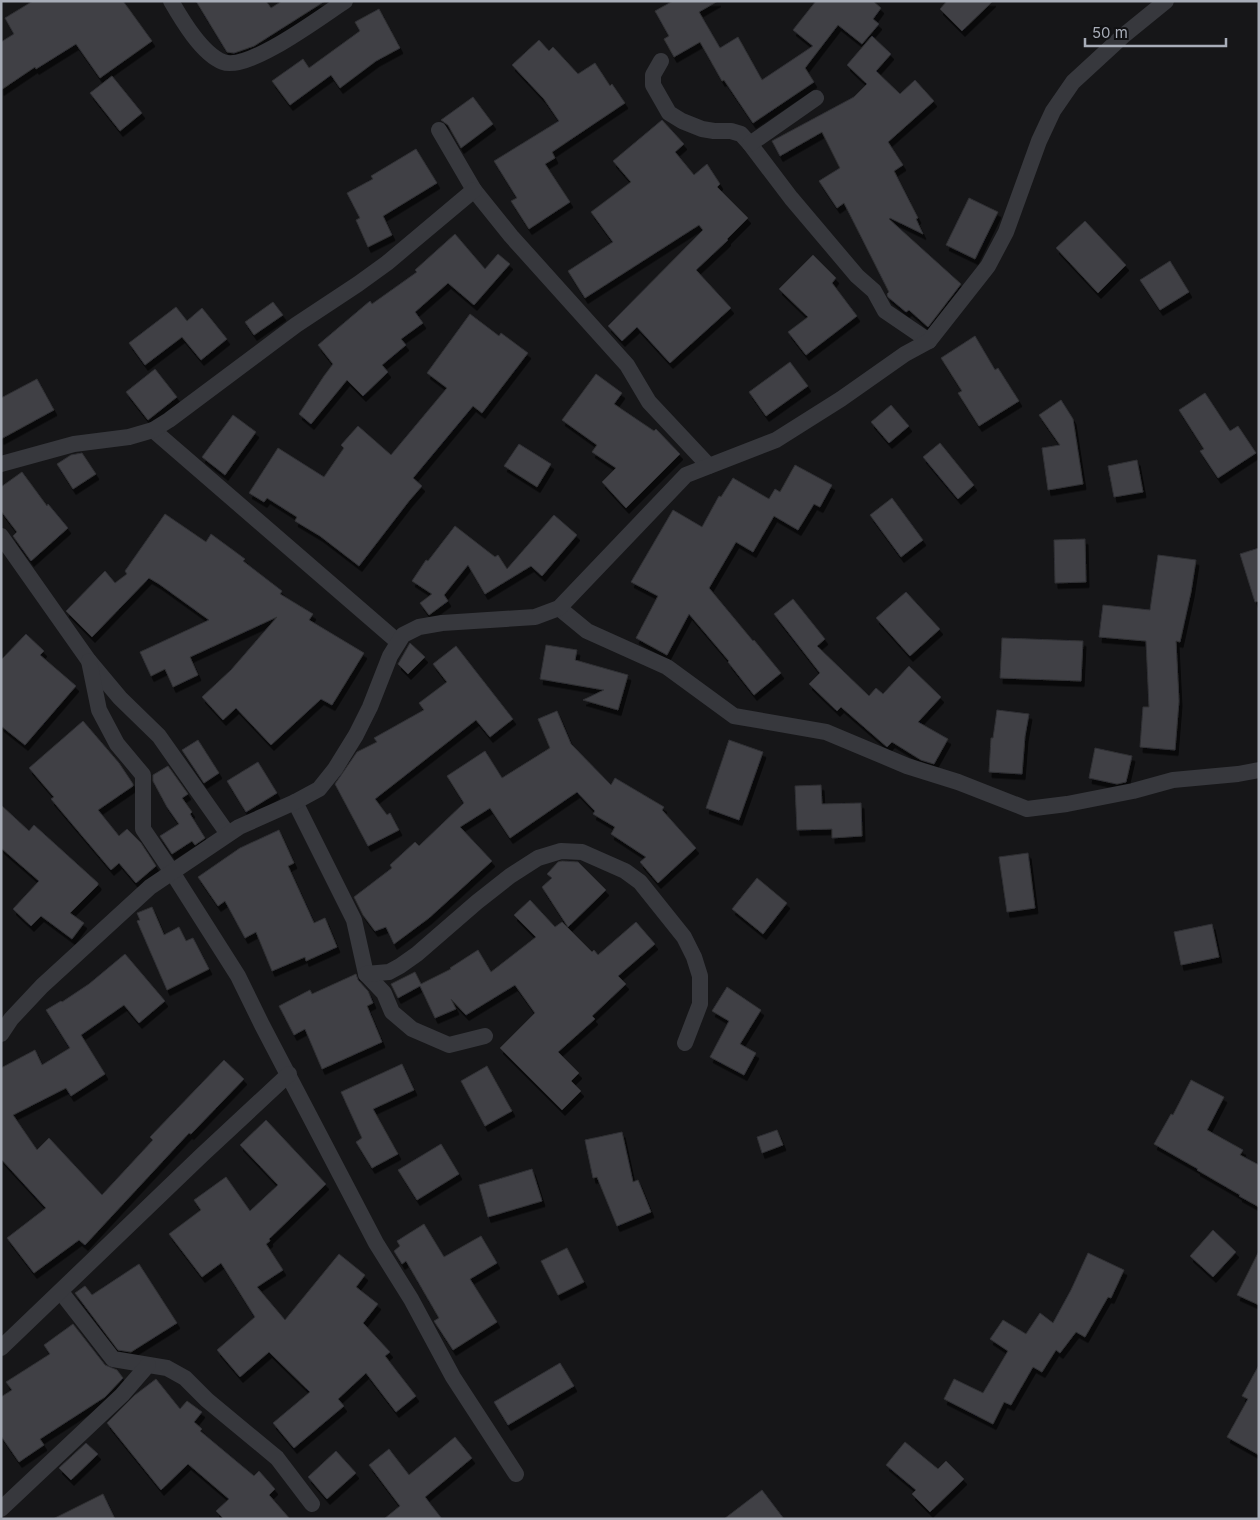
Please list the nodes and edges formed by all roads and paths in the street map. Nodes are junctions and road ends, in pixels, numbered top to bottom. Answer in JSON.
{"nodes":[{"id":1,"x":171,"y":1,"type":"edge"},
{"id":2,"x":345,"y":1,"type":"edge"},
{"id":3,"x":1166,"y":1,"type":"edge"},
{"id":4,"x":661,"y":61,"type":"dead end"},
{"id":5,"x":816,"y":98,"type":"dead end"},
{"id":6,"x":439,"y":130,"type":"dead end"},
{"id":7,"x":750,"y":144,"type":"junction"},
{"id":8,"x":474,"y":190,"type":"junction"},
{"id":9,"x":929,"y":341,"type":"junction"},
{"id":10,"x":153,"y":430,"type":"junction"},
{"id":11,"x":1,"y":464,"type":"edge"},
{"id":12,"x":709,"y":466,"type":"junction"},
{"id":13,"x":1,"y":536,"type":"edge"},
{"id":14,"x":559,"y":608,"type":"junction"},
{"id":15,"x":398,"y":642,"type":"junction"},
{"id":16,"x":90,"y":661,"type":"junction"},
{"id":17,"x":1259,"y":770,"type":"edge"},
{"id":18,"x":295,"y":802,"type":"junction"},
{"id":19,"x":228,"y":834,"type":"junction"},
{"id":20,"x":172,"y":872,"type":"junction"},
{"id":21,"x":366,"y":974,"type":"junction"},
{"id":22,"x":3,"y":1029,"type":"edge"},
{"id":23,"x":485,"y":1036,"type":"dead end"},
{"id":24,"x":685,"y":1043,"type":"dead end"},
{"id":25,"x":289,"y":1074,"type":"junction"},
{"id":26,"x":61,"y":1292,"type":"junction"},
{"id":27,"x":1,"y":1348,"type":"edge"},
{"id":28,"x":148,"y":1365,"type":"junction"},
{"id":29,"x":516,"y":1474,"type":"dead end"},
{"id":30,"x":4,"y":1501,"type":"edge"},
{"id":31,"x":312,"y":1504,"type":"dead end"}],
"edges":[{"from":1,"to":2,"type":"street"},
{"from":3,"to":9,"type":"street"},
{"from":4,"to":7,"type":"street"},
{"from":5,"to":7,"type":"street"},
{"from":6,"to":8,"type":"street"},
{"from":7,"to":9,"type":"street"},
{"from":8,"to":10,"type":"street"},
{"from":8,"to":12,"type":"street"},
{"from":9,"to":12,"type":"street"},
{"from":10,"to":11,"type":"street"},
{"from":10,"to":15,"type":"street"},
{"from":12,"to":14,"type":"street"},
{"from":13,"to":16,"type":"street"},
{"from":14,"to":15,"type":"street"},
{"from":14,"to":17,"type":"street"},
{"from":15,"to":18,"type":"street"},
{"from":16,"to":19,"type":"street"},
{"from":16,"to":20,"type":"street"},
{"from":18,"to":19,"type":"street"},
{"from":18,"to":21,"type":"street"},
{"from":19,"to":20,"type":"street"},
{"from":20,"to":22,"type":"street"},
{"from":20,"to":25,"type":"street"},
{"from":21,"to":23,"type":"street"},
{"from":21,"to":24,"type":"street"},
{"from":25,"to":26,"type":"street"},
{"from":25,"to":29,"type":"street"},
{"from":26,"to":27,"type":"street"},
{"from":26,"to":28,"type":"street"},
{"from":28,"to":30,"type":"street"},
{"from":28,"to":31,"type":"street"}]}
